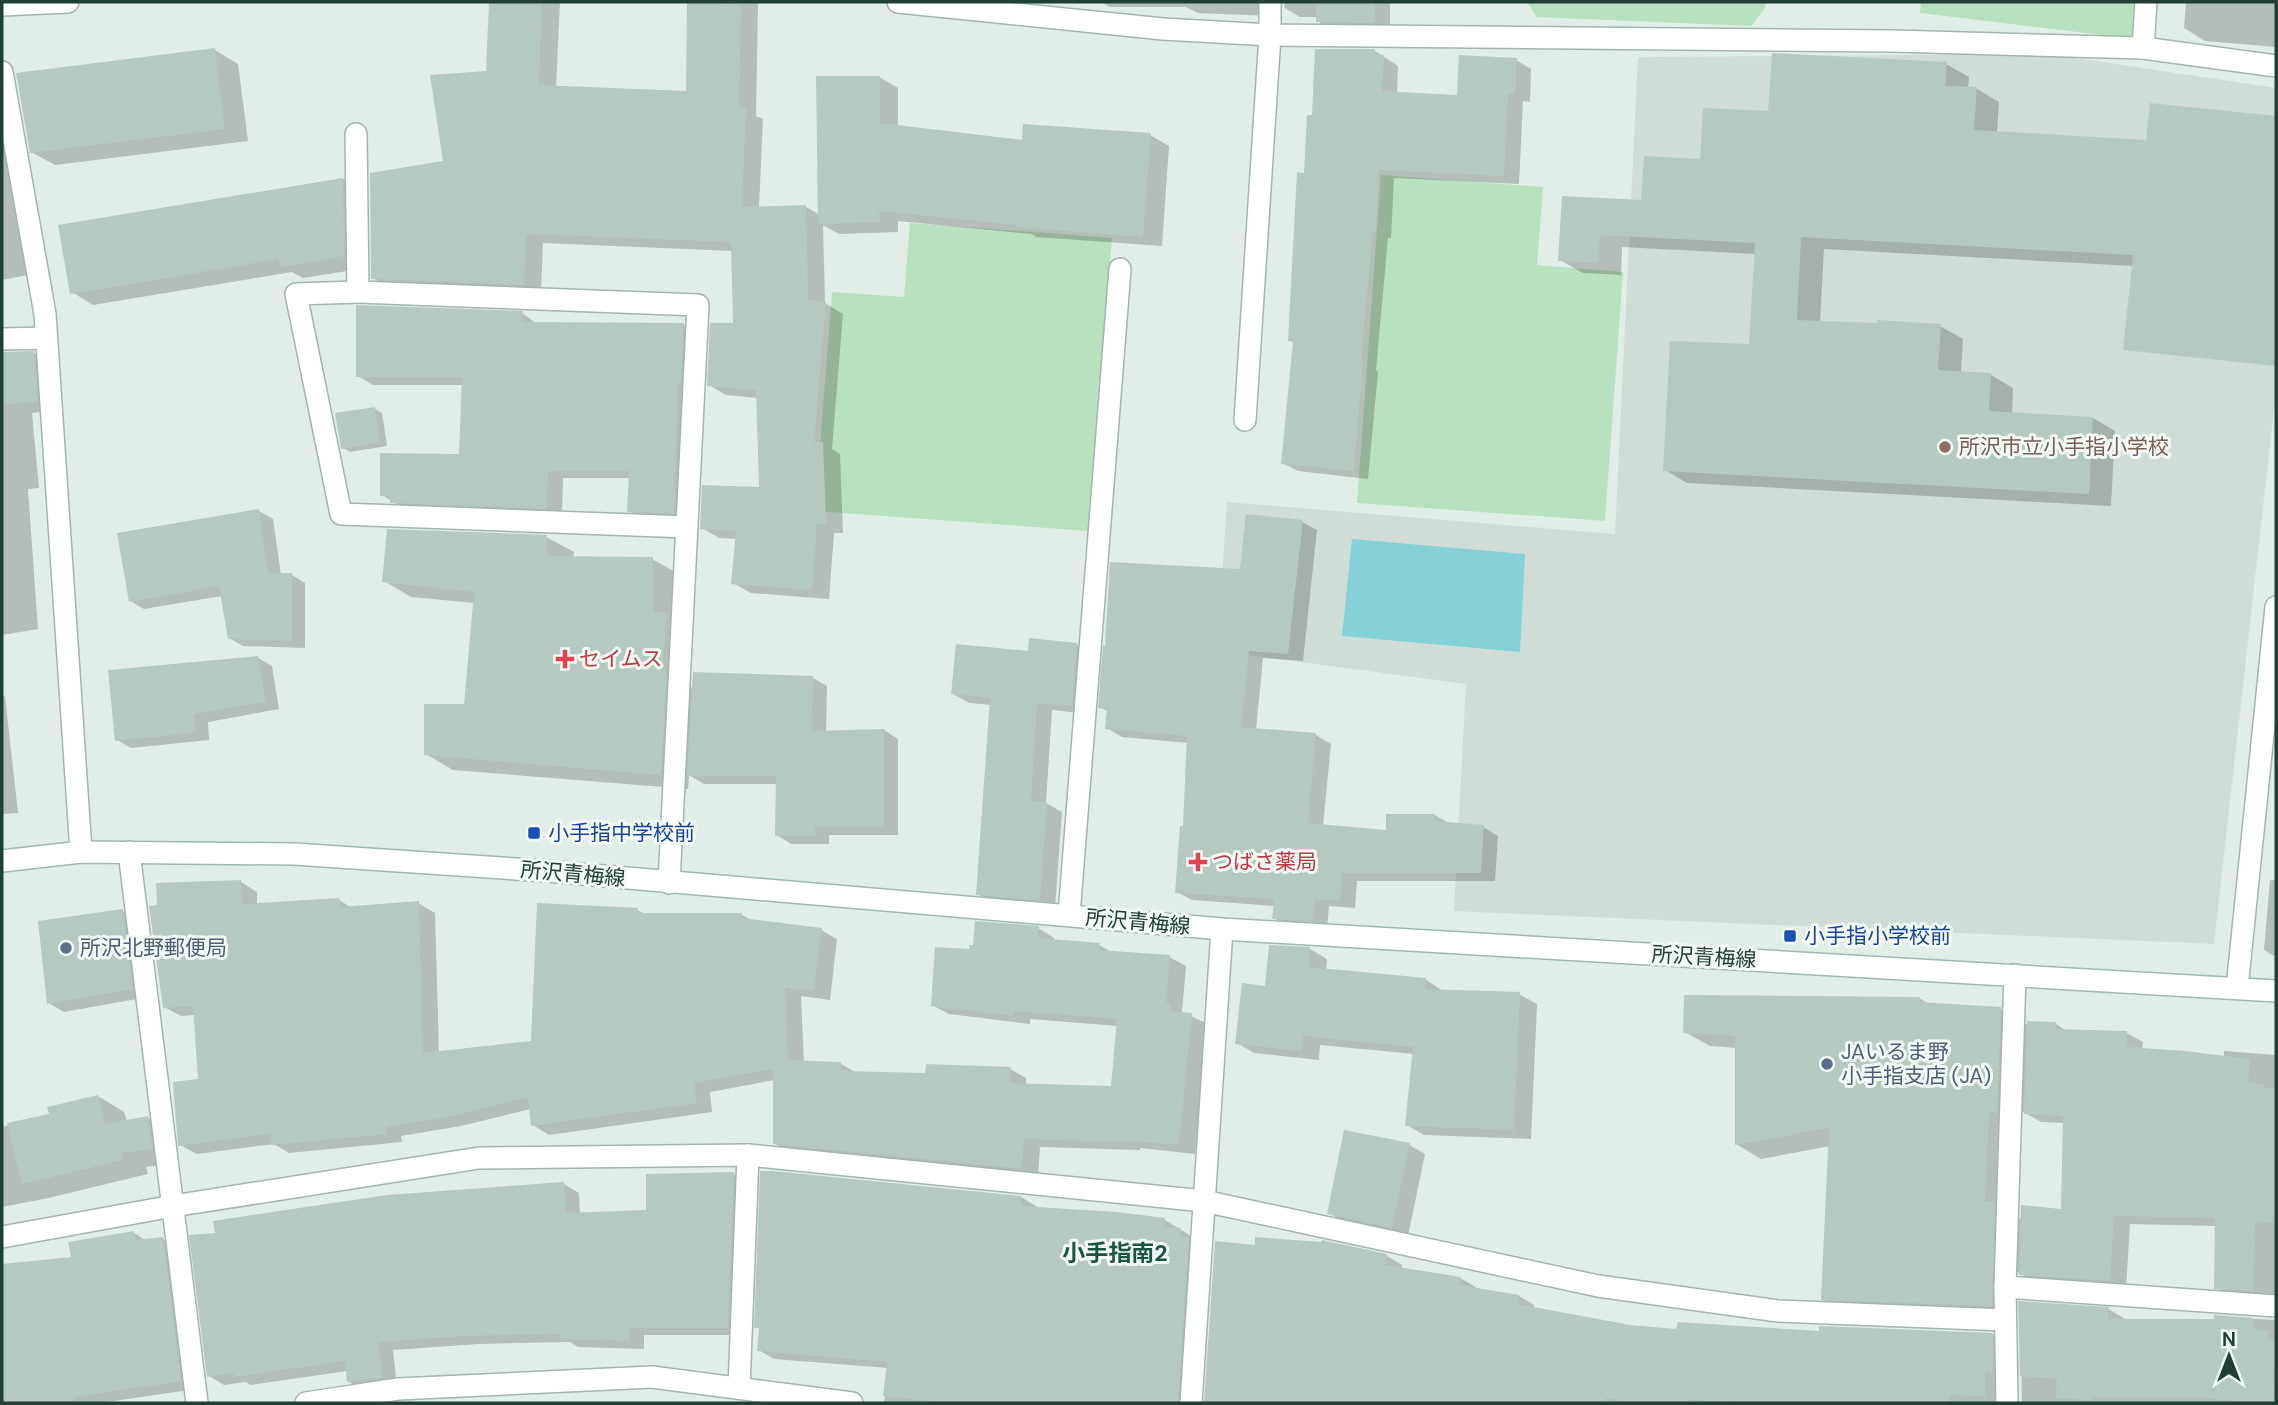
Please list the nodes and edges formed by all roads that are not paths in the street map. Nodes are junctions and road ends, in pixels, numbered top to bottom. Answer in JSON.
{"nodes":[{"id":1,"x":68,"y":2,"type":"edge"},
{"id":2,"x":898,"y":2,"type":"edge"},
{"id":3,"x":1270,"y":2,"type":"edge"},
{"id":4,"x":2146,"y":2,"type":"edge"},
{"id":5,"x":2,"y":5,"type":"edge"},
{"id":6,"x":1270,"y":36,"type":"junction"},
{"id":7,"x":2143,"y":48,"type":"junction"},
{"id":8,"x":2276,"y":66,"type":"edge"},
{"id":9,"x":2,"y":72,"type":"edge"},
{"id":10,"x":356,"y":134,"type":"dead end"},
{"id":11,"x":1120,"y":269,"type":"dead end"},
{"id":12,"x":358,"y":292,"type":"junction"},
{"id":13,"x":46,"y":338,"type":"junction"},
{"id":14,"x":2,"y":339,"type":"edge"},
{"id":15,"x":1245,"y":420,"type":"dead end"},
{"id":16,"x":687,"y":527,"type":"junction"},
{"id":17,"x":2276,"y":607,"type":"edge"},
{"id":18,"x":81,"y":852,"type":"junction"},
{"id":19,"x":129,"y":852,"type":"junction"},
{"id":20,"x":2,"y":861,"type":"edge"},
{"id":21,"x":669,"y":883,"type":"junction"},
{"id":22,"x":1069,"y":915,"type":"junction"},
{"id":23,"x":1222,"y":929,"type":"junction"},
{"id":24,"x":2015,"y":975,"type":"junction"},
{"id":25,"x":2237,"y":988,"type":"junction"},
{"id":26,"x":2276,"y":991,"type":"edge"},
{"id":27,"x":748,"y":1155,"type":"junction"},
{"id":28,"x":1204,"y":1201,"type":"junction"},
{"id":29,"x":173,"y":1206,"type":"junction"},
{"id":30,"x":2,"y":1237,"type":"edge"},
{"id":31,"x":2006,"y":1287,"type":"junction"},
{"id":32,"x":2276,"y":1306,"type":"edge"},
{"id":33,"x":2006,"y":1320,"type":"junction"},
{"id":34,"x":739,"y":1388,"type":"junction"},
{"id":35,"x":197,"y":1403,"type":"edge"},
{"id":36,"x":306,"y":1403,"type":"edge"},
{"id":37,"x":852,"y":1403,"type":"edge"},
{"id":38,"x":1191,"y":1403,"type":"edge"},
{"id":39,"x":2007,"y":1403,"type":"edge"}],
"edges":[{"from":1,"to":5,"type":"street"},
{"from":2,"to":6,"type":"street"},
{"from":3,"to":6,"type":"street"},
{"from":4,"to":7,"type":"street"},
{"from":6,"to":7,"type":"street"},
{"from":6,"to":15,"type":"street"},
{"from":7,"to":8,"type":"street"},
{"from":9,"to":13,"type":"street"},
{"from":10,"to":12,"type":"street"},
{"from":11,"to":22,"type":"street"},
{"from":12,"to":16,"type":"street"},
{"from":12,"to":16,"type":"street"},
{"from":13,"to":14,"type":"street"},
{"from":13,"to":18,"type":"street"},
{"from":16,"to":21,"type":"street"},
{"from":17,"to":25,"type":"street"},
{"from":18,"to":19,"type":"street","name":"所沢青梅線"},
{"from":18,"to":20,"type":"street","name":"所沢青梅線"},
{"from":19,"to":21,"type":"street","name":"所沢青梅線"},
{"from":19,"to":29,"type":"street"},
{"from":21,"to":22,"type":"street","name":"所沢青梅線"},
{"from":22,"to":23,"type":"street","name":"所沢青梅線"},
{"from":23,"to":24,"type":"street","name":"所沢青梅線"},
{"from":23,"to":28,"type":"street"},
{"from":24,"to":25,"type":"street","name":"所沢青梅線"},
{"from":24,"to":31,"type":"street"},
{"from":25,"to":26,"type":"street","name":"所沢青梅線"},
{"from":27,"to":28,"type":"street"},
{"from":27,"to":29,"type":"street"},
{"from":27,"to":34,"type":"street"},
{"from":28,"to":33,"type":"street"},
{"from":28,"to":38,"type":"street"},
{"from":29,"to":30,"type":"street"},
{"from":29,"to":35,"type":"street"},
{"from":31,"to":32,"type":"street"},
{"from":31,"to":33,"type":"street"},
{"from":33,"to":39,"type":"street"},
{"from":34,"to":36,"type":"street"},
{"from":34,"to":37,"type":"street"}]}
